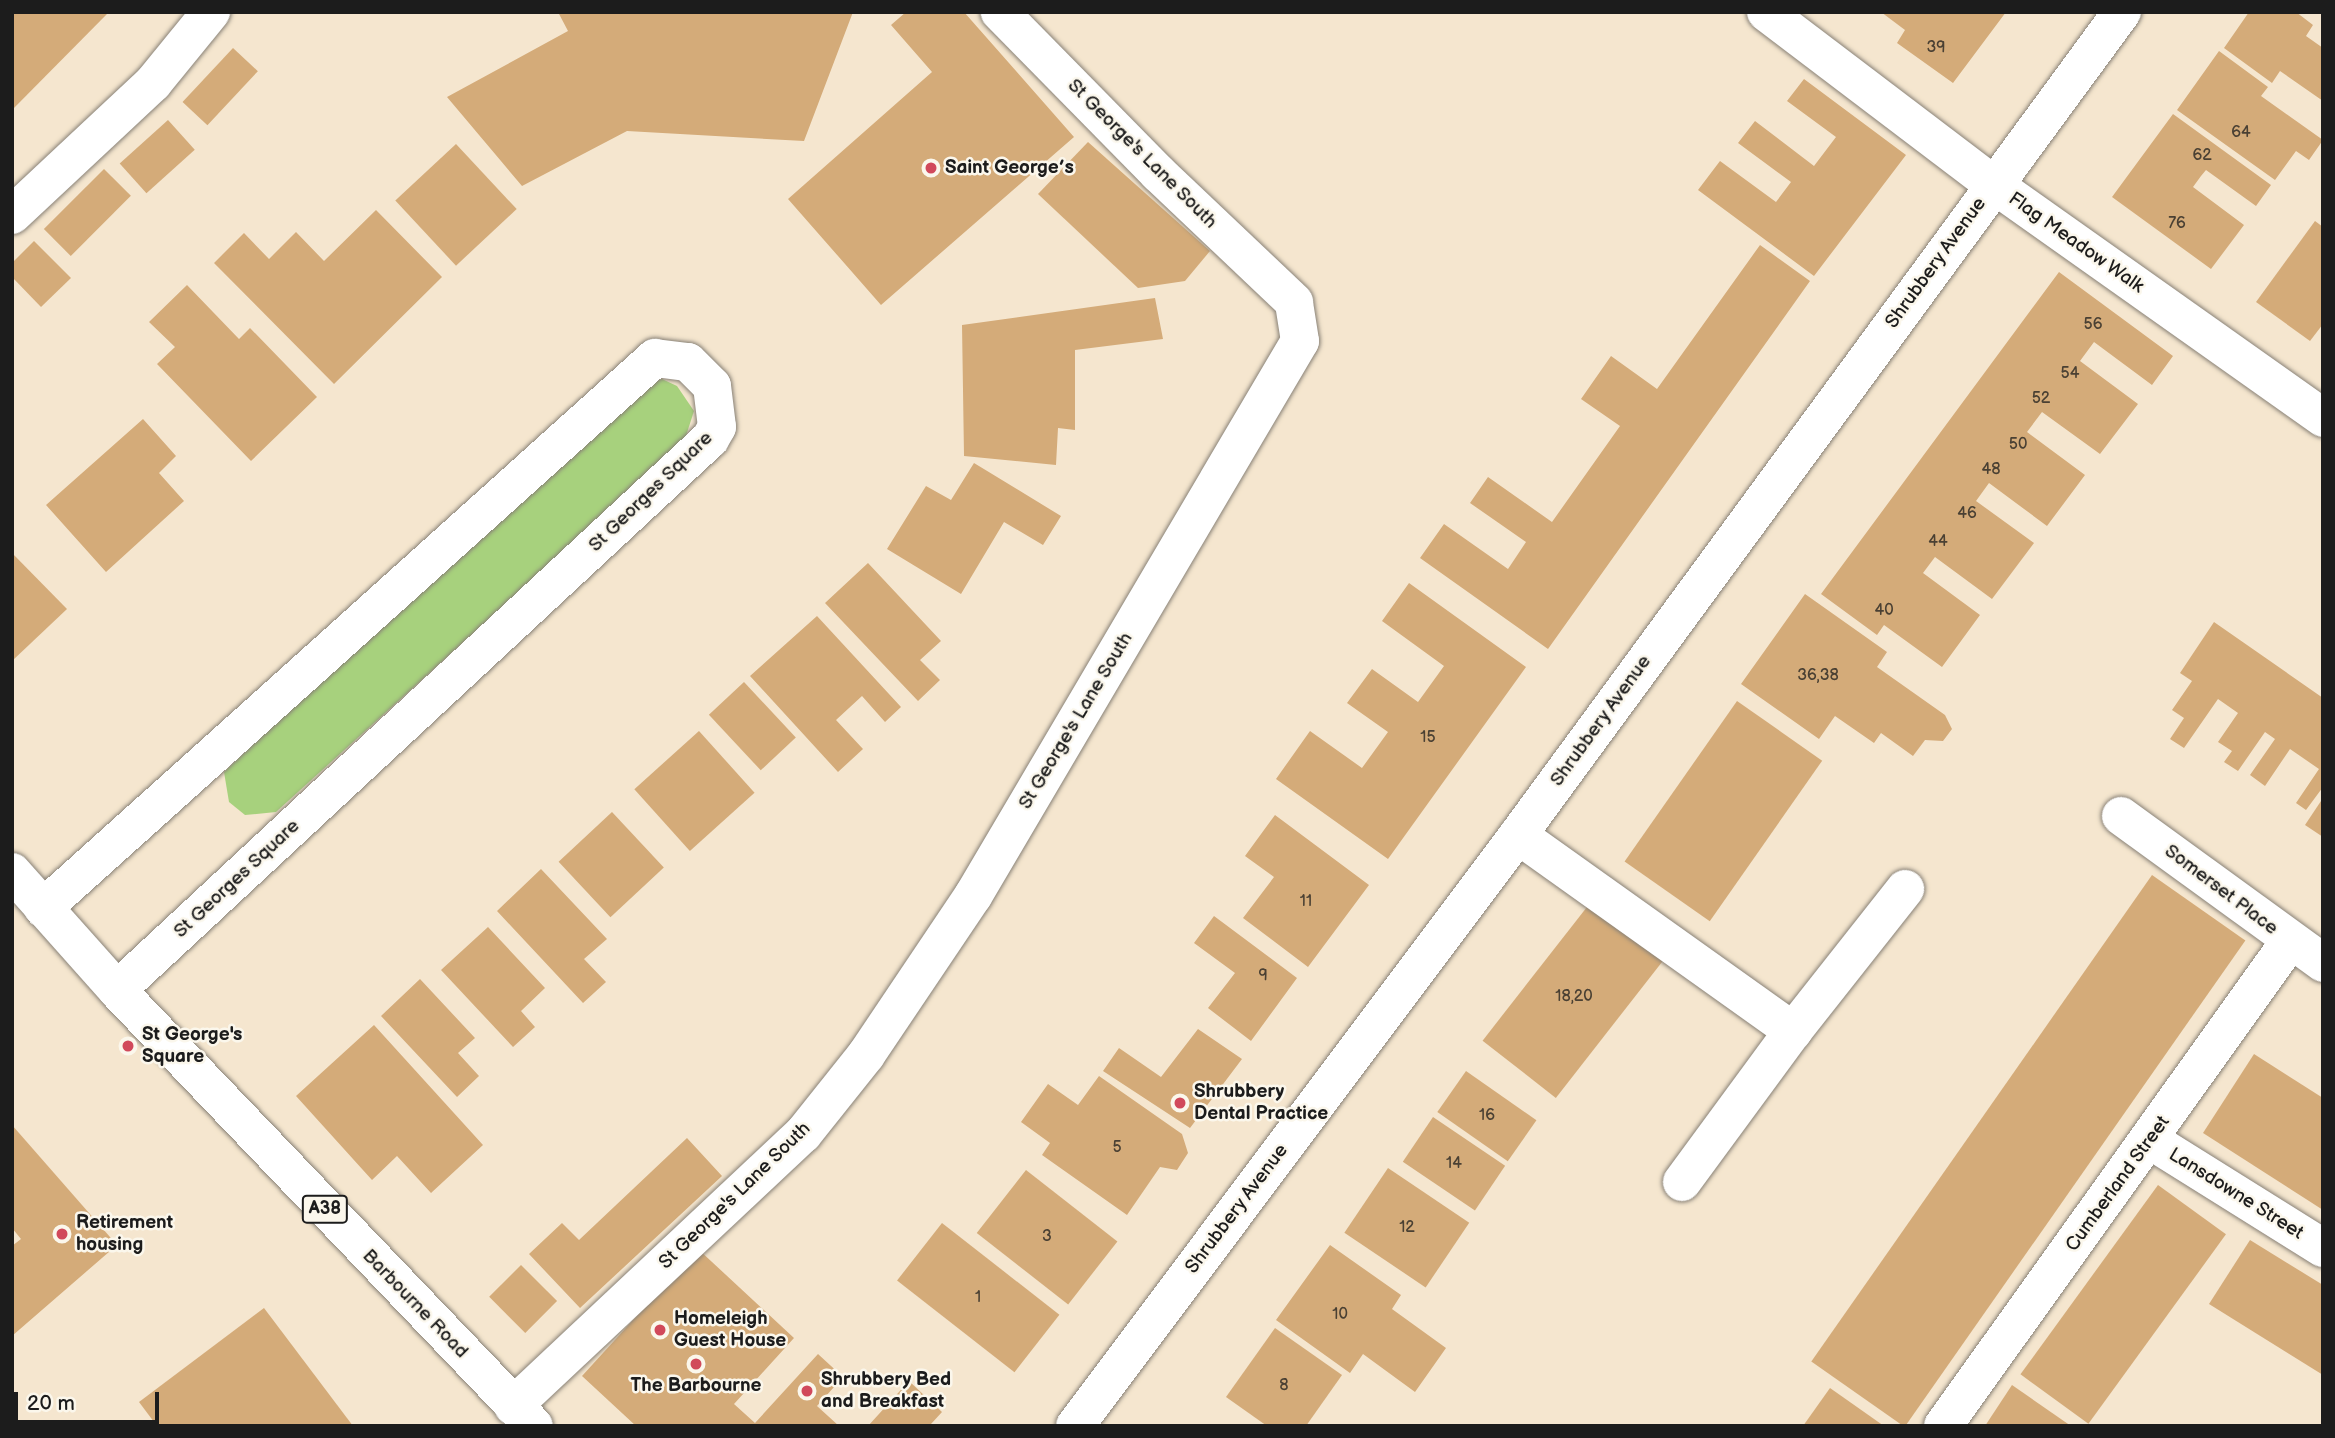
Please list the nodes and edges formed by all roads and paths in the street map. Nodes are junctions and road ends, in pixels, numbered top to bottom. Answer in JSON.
{"nodes":[{"id":1,"x":211,"y":12,"type":"edge"},
{"id":2,"x":1000,"y":12,"type":"edge"},
{"id":3,"x":1766,"y":12,"type":"edge"},
{"id":4,"x":2122,"y":12,"type":"edge"},
{"id":5,"x":1993,"y":184,"type":"junction"},
{"id":6,"x":12,"y":215,"type":"edge"},
{"id":7,"x":2323,"y":418,"type":"edge"},
{"id":8,"x":2122,"y":816,"type":"dead end"},
{"id":9,"x":1518,"y":835,"type":"junction"},
{"id":10,"x":12,"y":872,"type":"edge"},
{"id":11,"x":1905,"y":889,"type":"dead end"},
{"id":12,"x":43,"y":908,"type":"junction"},
{"id":13,"x":2290,"y":941,"type":"junction"},
{"id":14,"x":2323,"y":963,"type":"edge"},
{"id":15,"x":117,"y":990,"type":"junction"},
{"id":16,"x":1793,"y":1031,"type":"junction"},
{"id":17,"x":2150,"y":1140,"type":"junction"},
{"id":18,"x":1682,"y":1182,"type":"dead end"},
{"id":19,"x":2323,"y":1248,"type":"edge"},
{"id":20,"x":524,"y":1416,"type":"edge"},
{"id":21,"x":1075,"y":1426,"type":"edge"},
{"id":22,"x":1943,"y":1426,"type":"edge"}],
"edges":[{"from":1,"to":6,"type":"street"},
{"from":2,"to":20,"type":"street","name":"St George's Lane South"},
{"from":3,"to":5,"type":"street","name":"Flag Meadow Walk"},
{"from":4,"to":5,"type":"street","name":"Shrubbery Avenue"},
{"from":5,"to":7,"type":"street","name":"Flag Meadow Walk"},
{"from":5,"to":9,"type":"street","name":"Shrubbery Avenue"},
{"from":8,"to":13,"type":"street","name":"Somerset Place"},
{"from":9,"to":16,"type":"street"},
{"from":9,"to":21,"type":"street","name":"Shrubbery Avenue"},
{"from":10,"to":12,"type":"street","name":"Barbourne Road","number":"A38"},
{"from":11,"to":16,"type":"street"},
{"from":12,"to":15,"type":"street","name":"Barbourne Road","number":"A38"},
{"from":12,"to":15,"type":"street","name":"St Georges Square"},
{"from":13,"to":14,"type":"street","name":"Somerset Place"},
{"from":13,"to":17,"type":"street","name":"Cumberland Street"},
{"from":15,"to":20,"type":"street","name":"Barbourne Road","number":"A38"},
{"from":16,"to":18,"type":"street"},
{"from":17,"to":19,"type":"street","name":"Lansdowne Street"},
{"from":17,"to":22,"type":"street","name":"Cumberland Street"}]}
